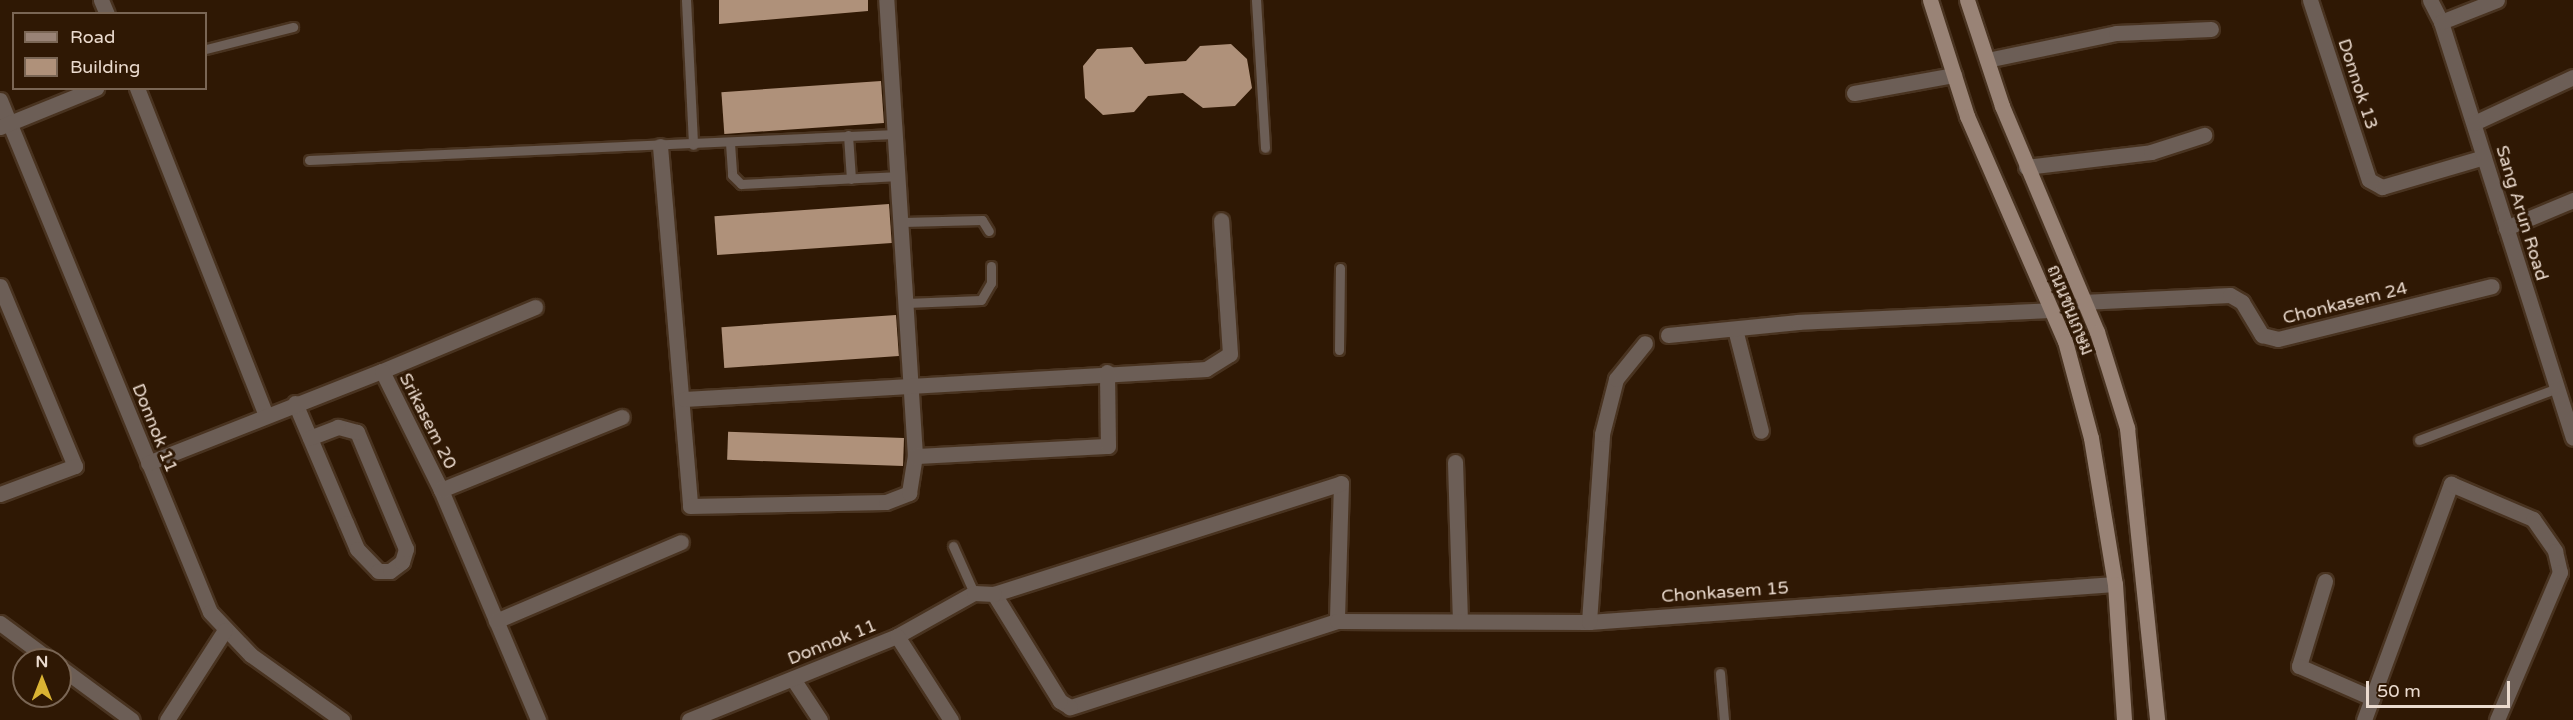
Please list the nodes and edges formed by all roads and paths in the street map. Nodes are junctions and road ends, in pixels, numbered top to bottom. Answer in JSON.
{"nodes":[{"id":1,"x":686,"y":0,"type":"edge"},
{"id":2,"x":886,"y":0,"type":"edge"},
{"id":3,"x":1256,"y":0,"type":"edge"},
{"id":4,"x":1930,"y":0,"type":"edge"},
{"id":5,"x":1967,"y":0,"type":"edge"},
{"id":6,"x":2310,"y":0,"type":"edge"},
{"id":7,"x":2430,"y":0,"type":"edge"},
{"id":8,"x":2497,"y":0,"type":"edge"},
{"id":9,"x":2441,"y":22,"type":"junction"},
{"id":10,"x":293,"y":27,"type":"dead end"},
{"id":11,"x":2211,"y":29,"type":"dead end"},
{"id":12,"x":207,"y":49,"type":"edge"},
{"id":13,"x":1987,"y":60,"type":"junction"},
{"id":14,"x":1954,"y":75,"type":"junction"},
{"id":15,"x":2573,"y":77,"type":"edge"},
{"id":16,"x":91,"y":90,"type":"edge"},
{"id":17,"x":138,"y":90,"type":"edge"},
{"id":18,"x":1854,"y":93,"type":"dead end"},
{"id":19,"x":0,"y":100,"type":"edge"},
{"id":20,"x":2474,"y":123,"type":"junction"},
{"id":21,"x":4,"y":124,"type":"edge"},
{"id":22,"x":895,"y":134,"type":"junction"},
{"id":23,"x":848,"y":135,"type":"junction"},
{"id":24,"x":2204,"y":135,"type":"dead end"},
{"id":25,"x":730,"y":143,"type":"junction"},
{"id":26,"x":693,"y":145,"type":"junction"},
{"id":27,"x":660,"y":146,"type":"junction"},
{"id":28,"x":1265,"y":148,"type":"dead end"},
{"id":29,"x":2484,"y":157,"type":"junction"},
{"id":30,"x":309,"y":160,"type":"dead end"},
{"id":31,"x":2026,"y":167,"type":"junction"},
{"id":32,"x":900,"y":176,"type":"junction"},
{"id":33,"x":851,"y":179,"type":"junction"},
{"id":34,"x":2573,"y":200,"type":"edge"},
{"id":35,"x":1221,"y":220,"type":"dead end"},
{"id":36,"x":903,"y":222,"type":"junction"},
{"id":37,"x":2506,"y":228,"type":"junction"},
{"id":38,"x":989,"y":231,"type":"dead end"},
{"id":39,"x":991,"y":266,"type":"dead end"},
{"id":40,"x":1340,"y":268,"type":"dead end"},
{"id":41,"x":0,"y":286,"type":"edge"},
{"id":42,"x":2492,"y":286,"type":"dead end"},
{"id":43,"x":2082,"y":302,"type":"junction"},
{"id":44,"x":906,"y":303,"type":"junction"},
{"id":45,"x":535,"y":307,"type":"dead end"},
{"id":46,"x":2048,"y":310,"type":"junction"},
{"id":47,"x":1735,"y":328,"type":"junction"},
{"id":48,"x":1668,"y":336,"type":"dead end"},
{"id":49,"x":1645,"y":343,"type":"dead end"},
{"id":50,"x":1340,"y":350,"type":"dead end"},
{"id":51,"x":382,"y":371,"type":"junction"},
{"id":52,"x":1107,"y":372,"type":"junction"},
{"id":53,"x":909,"y":384,"type":"junction"},
{"id":54,"x":2557,"y":388,"type":"junction"},
{"id":55,"x":684,"y":399,"type":"junction"},
{"id":56,"x":295,"y":403,"type":"junction"},
{"id":57,"x":266,"y":415,"type":"junction"},
{"id":58,"x":622,"y":417,"type":"dead end"},
{"id":59,"x":1761,"y":431,"type":"dead end"},
{"id":60,"x":310,"y":438,"type":"junction"},
{"id":61,"x":2573,"y":438,"type":"edge"},
{"id":62,"x":2419,"y":440,"type":"dead end"},
{"id":63,"x":915,"y":456,"type":"junction"},
{"id":64,"x":1455,"y":462,"type":"dead end"},
{"id":65,"x":148,"y":463,"type":"junction"},
{"id":66,"x":441,"y":490,"type":"junction"},
{"id":67,"x":0,"y":494,"type":"edge"},
{"id":68,"x":681,"y":542,"type":"dead end"},
{"id":69,"x":953,"y":546,"type":"dead end"},
{"id":70,"x":2325,"y":581,"type":"dead end"},
{"id":71,"x":2115,"y":584,"type":"junction"},
{"id":72,"x":974,"y":593,"type":"junction"},
{"id":73,"x":994,"y":594,"type":"junction"},
{"id":74,"x":496,"y":621,"type":"junction"},
{"id":75,"x":1337,"y":621,"type":"junction"},
{"id":76,"x":1460,"y":621,"type":"junction"},
{"id":77,"x":1589,"y":622,"type":"junction"},
{"id":78,"x":0,"y":623,"type":"edge"},
{"id":79,"x":225,"y":630,"type":"junction"},
{"id":80,"x":897,"y":636,"type":"junction"},
{"id":81,"x":34,"y":648,"type":"edge"},
{"id":82,"x":1720,"y":673,"type":"dead end"},
{"id":83,"x":72,"y":676,"type":"edge"},
{"id":84,"x":793,"y":679,"type":"junction"},
{"id":85,"x":2372,"y":698,"type":"junction"},
{"id":86,"x":132,"y":720,"type":"edge"},
{"id":87,"x":167,"y":720,"type":"edge"},
{"id":88,"x":342,"y":720,"type":"edge"},
{"id":89,"x":538,"y":720,"type":"edge"},
{"id":90,"x":689,"y":720,"type":"edge"},
{"id":91,"x":820,"y":720,"type":"edge"},
{"id":92,"x":951,"y":720,"type":"edge"},
{"id":93,"x":1724,"y":720,"type":"edge"},
{"id":94,"x":2124,"y":720,"type":"edge"},
{"id":95,"x":2157,"y":720,"type":"edge"},
{"id":96,"x":2364,"y":720,"type":"edge"},
{"id":97,"x":2497,"y":720,"type":"edge"}],
"edges":[{"from":1,"to":26,"type":"lane"},
{"from":2,"to":22,"type":"street"},
{"from":3,"to":28,"type":"lane"},
{"from":4,"to":14,"type":"main road","name":"ถนนชนเกษม"},
{"from":5,"to":13,"type":"main road","name":"ถนนชนเกษม"},
{"from":6,"to":29,"type":"street","name":"Donnok 13"},
{"from":7,"to":9,"type":"street","name":"Sang Arun Road"},
{"from":8,"to":9,"type":"street"},
{"from":9,"to":20,"type":"street","name":"Sang Arun Road"},
{"from":10,"to":12,"type":"lane"},
{"from":11,"to":13,"type":"street"},
{"from":13,"to":31,"type":"main road","name":"ถนนชนเกษม"},
{"from":14,"to":18,"type":"street"},
{"from":14,"to":46,"type":"main road","name":"ถนนชนเกษม"},
{"from":15,"to":20,"type":"street"},
{"from":16,"to":21,"type":"street"},
{"from":17,"to":57,"type":"street"},
{"from":19,"to":21,"type":"street","name":"Donnok 11"},
{"from":20,"to":29,"type":"street","name":"Sang Arun Road"},
{"from":21,"to":65,"type":"street","name":"Donnok 11"},
{"from":22,"to":23,"type":"lane"},
{"from":22,"to":32,"type":"street"},
{"from":23,"to":25,"type":"lane"},
{"from":23,"to":33,"type":"lane"},
{"from":24,"to":31,"type":"street"},
{"from":25,"to":26,"type":"lane"},
{"from":25,"to":33,"type":"lane"},
{"from":26,"to":27,"type":"lane"},
{"from":27,"to":30,"type":"lane"},
{"from":27,"to":55,"type":"street"},
{"from":29,"to":37,"type":"street","name":"Sang Arun Road"},
{"from":31,"to":43,"type":"main road","name":"ถนนชนเกษม"},
{"from":32,"to":33,"type":"lane"},
{"from":32,"to":36,"type":"street"},
{"from":34,"to":37,"type":"street"},
{"from":35,"to":52,"type":"street"},
{"from":36,"to":38,"type":"lane"},
{"from":36,"to":44,"type":"street"},
{"from":37,"to":54,"type":"street","name":"Sang Arun Road"},
{"from":39,"to":44,"type":"lane"},
{"from":40,"to":50,"type":"lane"},
{"from":41,"to":67,"type":"street"},
{"from":42,"to":43,"type":"street","name":"Chonkasem 24"},
{"from":43,"to":95,"type":"main road","name":"ถนนชนเกษม"},
{"from":44,"to":53,"type":"street"},
{"from":45,"to":51,"type":"street"},
{"from":46,"to":47,"type":"street"},
{"from":46,"to":71,"type":"main road","name":"ถนนชนเกษม"},
{"from":47,"to":48,"type":"street"},
{"from":47,"to":59,"type":"street"},
{"from":49,"to":77,"type":"street"},
{"from":51,"to":56,"type":"street","name":"Srikasem 20"},
{"from":51,"to":66,"type":"street","name":"Srikasem 20"},
{"from":52,"to":53,"type":"street"},
{"from":52,"to":63,"type":"street"},
{"from":53,"to":55,"type":"street"},
{"from":53,"to":63,"type":"street"},
{"from":54,"to":61,"type":"street","name":"Sang Arun Road"},
{"from":54,"to":62,"type":"lane"},
{"from":55,"to":63,"type":"street"},
{"from":56,"to":57,"type":"street","name":"Srikasem 20"},
{"from":56,"to":60,"type":"street"},
{"from":57,"to":65,"type":"street","name":"Srikasem 20"},
{"from":58,"to":66,"type":"street"},
{"from":60,"to":60,"type":"street"},
{"from":64,"to":76,"type":"street"},
{"from":65,"to":79,"type":"street","name":"Donnok 11"},
{"from":66,"to":74,"type":"street","name":"Srikasem 20"},
{"from":68,"to":74,"type":"street"},
{"from":69,"to":72,"type":"lane"},
{"from":70,"to":85,"type":"street"},
{"from":71,"to":77,"type":"street","name":"Chonkasem 15"},
{"from":71,"to":94,"type":"main road","name":"ถนนชนเกษม"},
{"from":72,"to":73,"type":"street"},
{"from":72,"to":80,"type":"street"},
{"from":73,"to":75,"type":"street","name":"Chonkasem 15"},
{"from":73,"to":75,"type":"street"},
{"from":74,"to":89,"type":"street","name":"Srikasem 20"},
{"from":75,"to":76,"type":"street","name":"Chonkasem 15"},
{"from":76,"to":77,"type":"street","name":"Chonkasem 15"},
{"from":78,"to":81,"type":"street"},
{"from":79,"to":87,"type":"street"},
{"from":79,"to":88,"type":"street","name":"Donnok 11"},
{"from":80,"to":84,"type":"street","name":"Donnok 11"},
{"from":80,"to":92,"type":"street","name":"Donnok 11"},
{"from":82,"to":93,"type":"lane"},
{"from":83,"to":86,"type":"street"},
{"from":84,"to":90,"type":"street","name":"Donnok 11"},
{"from":84,"to":91,"type":"street"},
{"from":85,"to":96,"type":"street"},
{"from":85,"to":97,"type":"street"}]}
